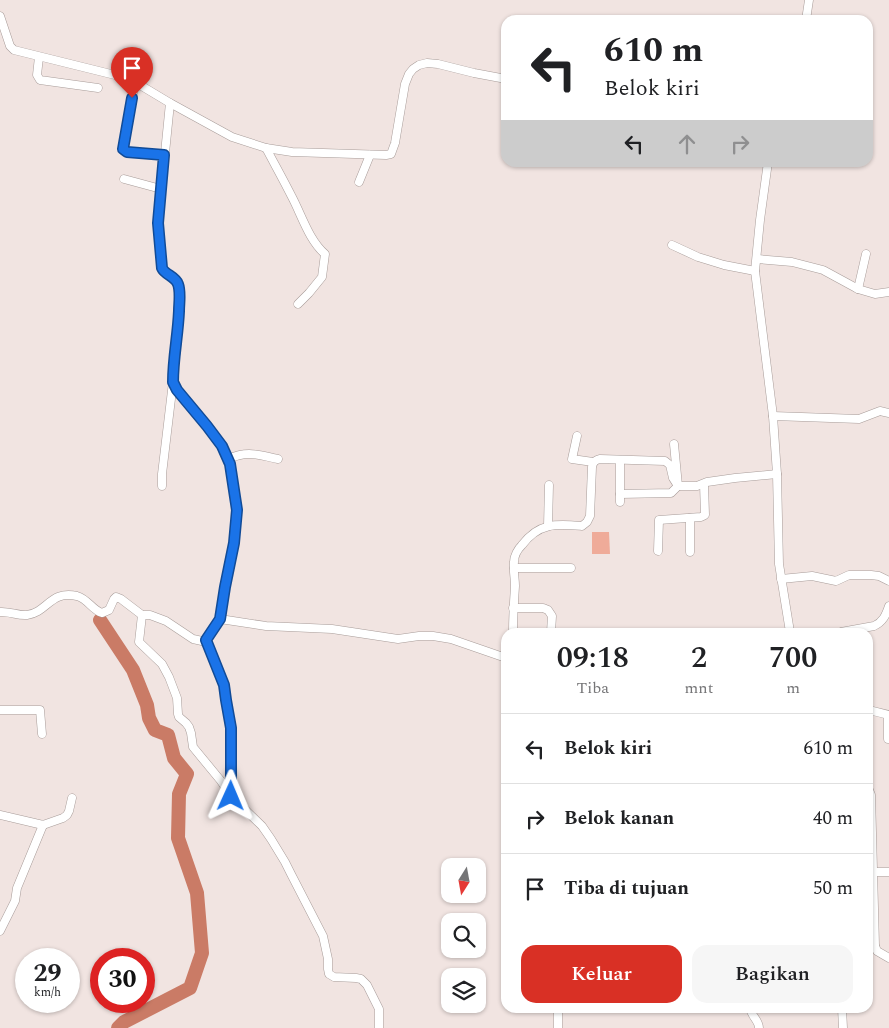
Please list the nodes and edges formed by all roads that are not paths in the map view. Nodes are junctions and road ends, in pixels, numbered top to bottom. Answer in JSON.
{"nodes":[{"id":1,"x":809,"y":0,"type":"edge"},
{"id":2,"x":807,"y":15,"type":"edge"},
{"id":3,"x":0,"y":16,"type":"edge"},
{"id":4,"x":39,"y":57,"type":"junction"},
{"id":5,"x":501,"y":78,"type":"edge"},
{"id":6,"x":135,"y":82,"type":"junction"},
{"id":7,"x":98,"y":88,"type":"dead end"},
{"id":8,"x":170,"y":103,"type":"junction"},
{"id":9,"x":266,"y":148,"type":"junction"},
{"id":10,"x":164,"y":155,"type":"junction"},
{"id":11,"x":370,"y":155,"type":"junction"},
{"id":12,"x":766,"y":167,"type":"edge"},
{"id":13,"x":124,"y":179,"type":"dead end"},
{"id":14,"x":360,"y":182,"type":"dead end"},
{"id":15,"x":161,"y":189,"type":"junction"},
{"id":16,"x":672,"y":245,"type":"dead end"},
{"id":17,"x":866,"y":254,"type":"dead end"},
{"id":18,"x":757,"y":259,"type":"junction"},
{"id":19,"x":756,"y":270,"type":"junction"},
{"id":20,"x":858,"y":289,"type":"junction"},
{"id":21,"x":889,"y":292,"type":"edge"},
{"id":22,"x":298,"y":304,"type":"dead end"},
{"id":23,"x":173,"y":382,"type":"junction"},
{"id":24,"x":889,"y":413,"type":"edge"},
{"id":25,"x":773,"y":416,"type":"junction"},
{"id":26,"x":577,"y":436,"type":"dead end"},
{"id":27,"x":674,"y":444,"type":"dead end"},
{"id":28,"x":228,"y":459,"type":"junction"},
{"id":29,"x":278,"y":459,"type":"dead end"},
{"id":30,"x":620,"y":460,"type":"junction"},
{"id":31,"x":593,"y":462,"type":"junction"},
{"id":32,"x":777,"y":474,"type":"junction"},
{"id":33,"x":704,"y":484,"type":"junction"},
{"id":34,"x":549,"y":485,"type":"dead end"},
{"id":35,"x":162,"y":486,"type":"dead end"},
{"id":36,"x":678,"y":486,"type":"junction"},
{"id":37,"x":690,"y":518,"type":"junction"},
{"id":38,"x":548,"y":526,"type":"junction"},
{"id":39,"x":658,"y":551,"type":"dead end"},
{"id":40,"x":690,"y":552,"type":"dead end"},
{"id":41,"x":514,"y":568,"type":"junction"},
{"id":42,"x":571,"y":568,"type":"dead end"},
{"id":43,"x":781,"y":579,"type":"junction"},
{"id":44,"x":889,"y":581,"type":"edge"},
{"id":45,"x":889,"y":606,"type":"edge"},
{"id":46,"x":513,"y":608,"type":"junction"},
{"id":47,"x":0,"y":612,"type":"edge"},
{"id":48,"x":142,"y":614,"type":"junction"},
{"id":49,"x":220,"y":619,"type":"junction"},
{"id":50,"x":513,"y":628,"type":"edge"},
{"id":51,"x":551,"y":628,"type":"edge"},
{"id":52,"x":789,"y":628,"type":"edge"},
{"id":53,"x":863,"y":628,"type":"edge"},
{"id":54,"x":206,"y":640,"type":"junction"},
{"id":55,"x":501,"y":656,"type":"edge"},
{"id":56,"x":0,"y":710,"type":"edge"},
{"id":57,"x":873,"y":711,"type":"edge"},
{"id":58,"x":888,"y":715,"type":"edge"},
{"id":59,"x":42,"y":734,"type":"dead end"},
{"id":60,"x":888,"y":740,"type":"dead end"},
{"id":61,"x":231,"y":796,"type":"junction"},
{"id":62,"x":72,"y":798,"type":"dead end"},
{"id":63,"x":0,"y":815,"type":"edge"},
{"id":64,"x":43,"y":825,"type":"junction"},
{"id":65,"x":873,"y":872,"type":"edge"},
{"id":66,"x":889,"y":872,"type":"edge"},
{"id":67,"x":873,"y":898,"type":"edge"},
{"id":68,"x":0,"y":931,"type":"edge"},
{"id":69,"x":873,"y":939,"type":"edge"},
{"id":70,"x":873,"y":947,"type":"edge"},
{"id":71,"x":889,"y":958,"type":"edge"},
{"id":72,"x":558,"y":1013,"type":"edge"},
{"id":73,"x":751,"y":1013,"type":"edge"},
{"id":74,"x":842,"y":1013,"type":"edge"},
{"id":75,"x":379,"y":1028,"type":"edge"},
{"id":76,"x":558,"y":1028,"type":"edge"},
{"id":77,"x":759,"y":1028,"type":"edge"},
{"id":78,"x":842,"y":1028,"type":"edge"}],
"edges":[{"from":1,"to":2,"type":"street"},
{"from":3,"to":4,"type":"street"},
{"from":4,"to":6,"type":"street"},
{"from":4,"to":7,"type":"street"},
{"from":5,"to":11,"type":"street"},
{"from":6,"to":8,"type":"street"},
{"from":6,"to":10,"type":"street"},
{"from":8,"to":9,"type":"street"},
{"from":8,"to":10,"type":"street"},
{"from":9,"to":11,"type":"street"},
{"from":9,"to":22,"type":"street"},
{"from":10,"to":15,"type":"street"},
{"from":11,"to":14,"type":"street"},
{"from":12,"to":18,"type":"street"},
{"from":13,"to":15,"type":"street"},
{"from":15,"to":23,"type":"street"},
{"from":16,"to":19,"type":"street"},
{"from":17,"to":20,"type":"street"},
{"from":18,"to":19,"type":"street"},
{"from":18,"to":20,"type":"street"},
{"from":19,"to":25,"type":"street"},
{"from":20,"to":21,"type":"street"},
{"from":23,"to":28,"type":"street"},
{"from":23,"to":35,"type":"street"},
{"from":24,"to":25,"type":"street"},
{"from":25,"to":32,"type":"street"},
{"from":26,"to":31,"type":"street"},
{"from":27,"to":36,"type":"street"},
{"from":28,"to":29,"type":"street"},
{"from":28,"to":49,"type":"street"},
{"from":30,"to":31,"type":"street"},
{"from":30,"to":36,"type":"street"},
{"from":30,"to":36,"type":"street"},
{"from":31,"to":38,"type":"street"},
{"from":32,"to":33,"type":"street"},
{"from":32,"to":43,"type":"street"},
{"from":33,"to":36,"type":"street"},
{"from":33,"to":37,"type":"street"},
{"from":34,"to":38,"type":"street"},
{"from":37,"to":39,"type":"street"},
{"from":37,"to":40,"type":"street"},
{"from":38,"to":41,"type":"street"},
{"from":41,"to":42,"type":"street"},
{"from":41,"to":46,"type":"street"},
{"from":43,"to":44,"type":"street"},
{"from":43,"to":52,"type":"street"},
{"from":45,"to":53,"type":"street"},
{"from":46,"to":50,"type":"street"},
{"from":46,"to":51,"type":"street"},
{"from":47,"to":48,"type":"street"},
{"from":48,"to":54,"type":"street"},
{"from":48,"to":61,"type":"street"},
{"from":49,"to":54,"type":"street"},
{"from":49,"to":55,"type":"street"},
{"from":54,"to":61,"type":"street"},
{"from":56,"to":59,"type":"street"},
{"from":57,"to":58,"type":"street"},
{"from":58,"to":60,"type":"street"},
{"from":61,"to":75,"type":"street"},
{"from":62,"to":64,"type":"street"},
{"from":63,"to":64,"type":"street"},
{"from":64,"to":68,"type":"street"},
{"from":65,"to":66,"type":"street"},
{"from":67,"to":69,"type":"street"},
{"from":70,"to":71,"type":"street"},
{"from":72,"to":76,"type":"street"},
{"from":73,"to":77,"type":"street"},
{"from":74,"to":78,"type":"street"}]}
